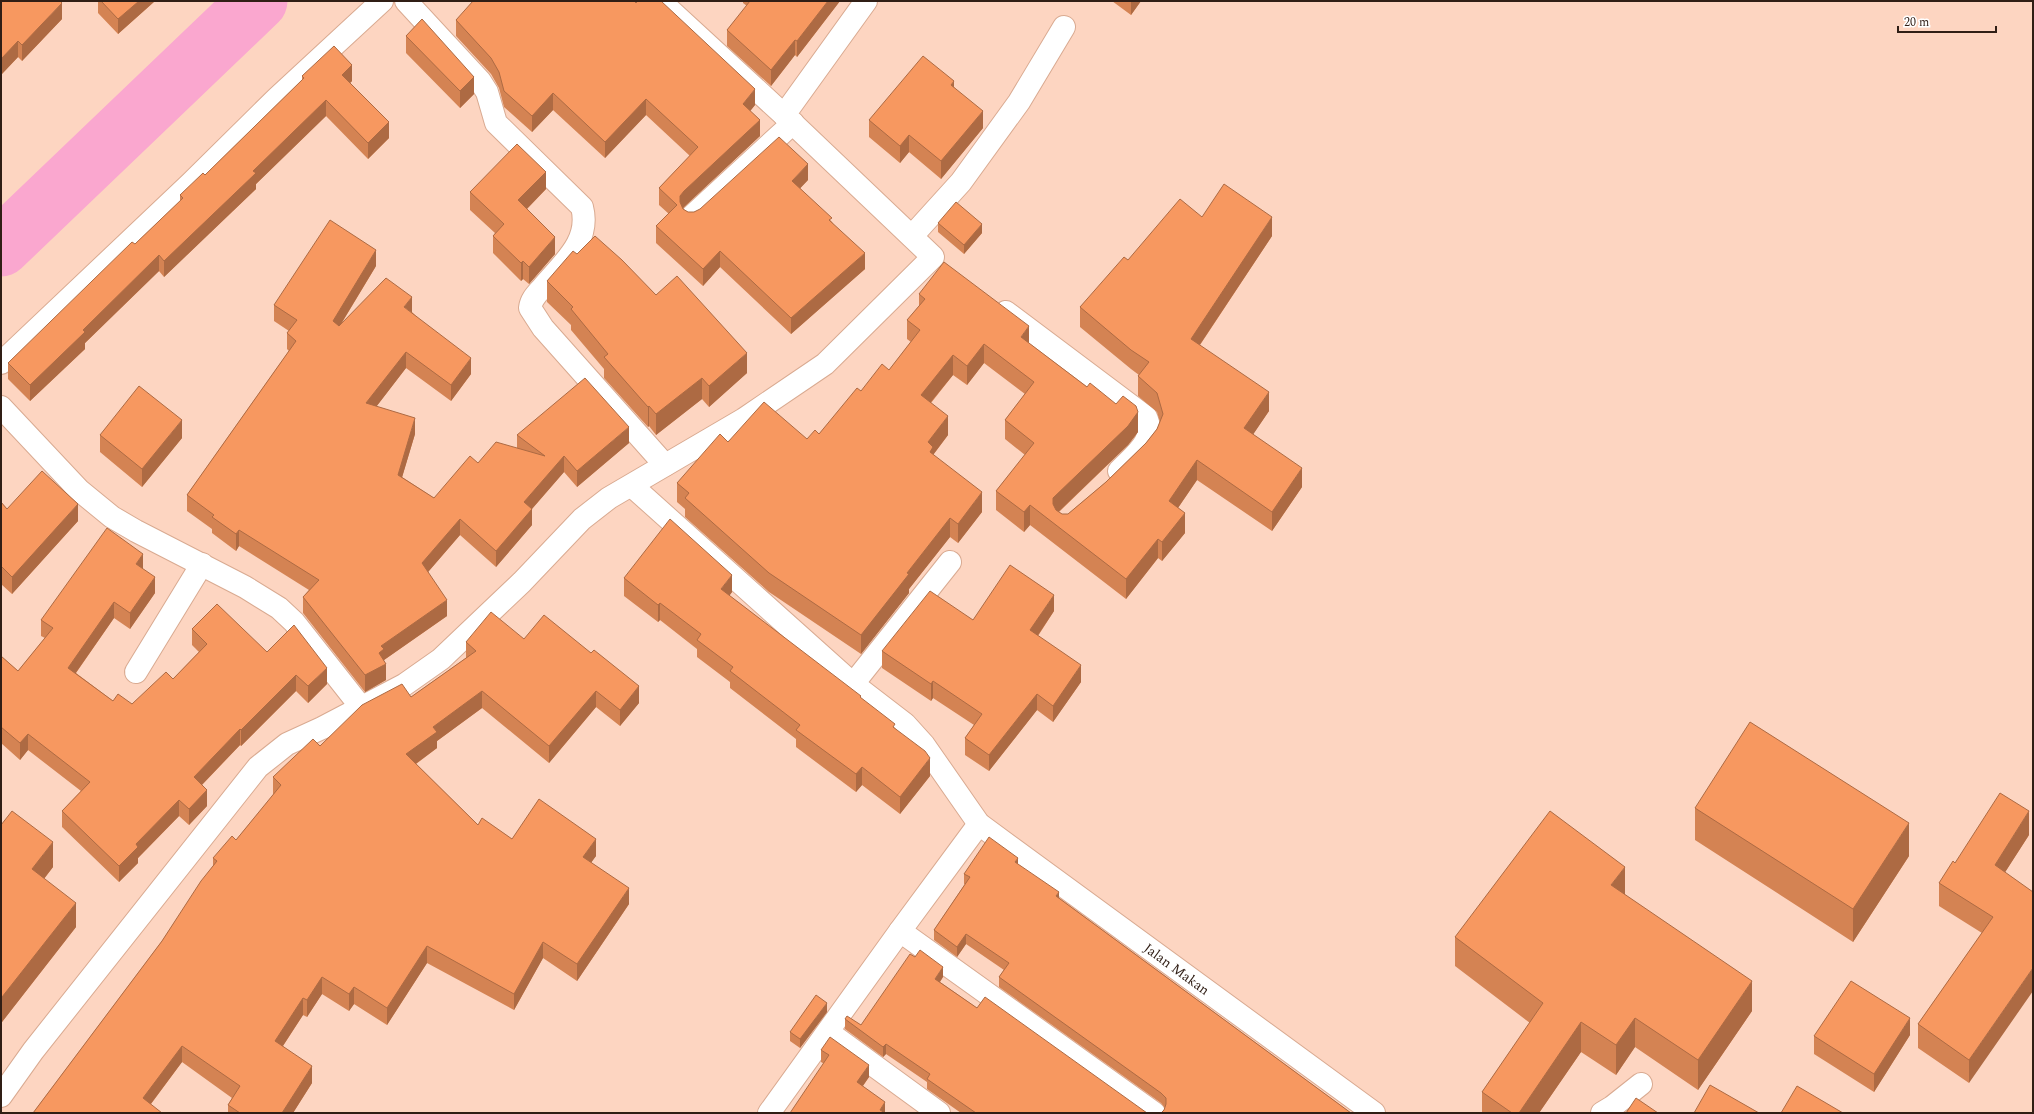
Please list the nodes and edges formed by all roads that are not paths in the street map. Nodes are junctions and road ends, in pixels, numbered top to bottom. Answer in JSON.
{"nodes":[{"id":1,"x":382,"y":1,"type":"edge"},
{"id":2,"x":406,"y":1,"type":"edge"},
{"id":3,"x":660,"y":1,"type":"edge"},
{"id":4,"x":866,"y":1,"type":"edge"},
{"id":5,"x":1064,"y":27,"type":"dead end"},
{"id":6,"x":789,"y":119,"type":"junction"},
{"id":7,"x":692,"y":216,"type":"edge"},
{"id":8,"x":912,"y":236,"type":"junction"},
{"id":9,"x":933,"y":257,"type":"junction"},
{"id":10,"x":952,"y":271,"type":"edge"},
{"id":11,"x":989,"y":299,"type":"edge"},
{"id":12,"x":1,"y":363,"type":"edge"},
{"id":13,"x":1,"y":408,"type":"edge"},
{"id":14,"x":665,"y":465,"type":"junction"},
{"id":15,"x":632,"y":486,"type":"junction"},
{"id":16,"x":1103,"y":487,"type":"edge"},
{"id":17,"x":950,"y":562,"type":"dead end"},
{"id":18,"x":202,"y":564,"type":"junction"},
{"id":19,"x":136,"y":672,"type":"dead end"},
{"id":20,"x":853,"y":684,"type":"junction"},
{"id":21,"x":361,"y":707,"type":"junction"},
{"id":22,"x":979,"y":824,"type":"junction"},
{"id":23,"x":900,"y":931,"type":"junction"},
{"id":24,"x":828,"y":1032,"type":"junction"},
{"id":25,"x":1641,"y":1084,"type":"dead end"},
{"id":26,"x":1,"y":1096,"type":"edge"},
{"id":27,"x":769,"y":1113,"type":"edge"},
{"id":28,"x":939,"y":1113,"type":"edge"},
{"id":29,"x":1154,"y":1113,"type":"edge"},
{"id":30,"x":1374,"y":1113,"type":"edge"},
{"id":31,"x":1602,"y":1113,"type":"edge"}],
"edges":[{"from":1,"to":12,"type":"street"},
{"from":2,"to":14,"type":"street"},
{"from":3,"to":6,"type":"street"},
{"from":4,"to":6,"type":"street"},
{"from":5,"to":8,"type":"street"},
{"from":6,"to":7,"type":"street"},
{"from":6,"to":8,"type":"street"},
{"from":8,"to":9,"type":"street"},
{"from":9,"to":10,"type":"street"},
{"from":9,"to":14,"type":"street"},
{"from":11,"to":16,"type":"street"},
{"from":13,"to":18,"type":"street"},
{"from":14,"to":15,"type":"street"},
{"from":15,"to":20,"type":"street","name":"Jalan Makan"},
{"from":15,"to":21,"type":"street"},
{"from":17,"to":20,"type":"street"},
{"from":18,"to":19,"type":"street"},
{"from":18,"to":21,"type":"street"},
{"from":20,"to":22,"type":"street","name":"Jalan Makan"},
{"from":21,"to":26,"type":"street"},
{"from":22,"to":23,"type":"street"},
{"from":22,"to":30,"type":"street","name":"Jalan Makan"},
{"from":23,"to":24,"type":"street"},
{"from":23,"to":29,"type":"street"},
{"from":24,"to":27,"type":"street"},
{"from":24,"to":28,"type":"street"},
{"from":25,"to":31,"type":"street"}]}
